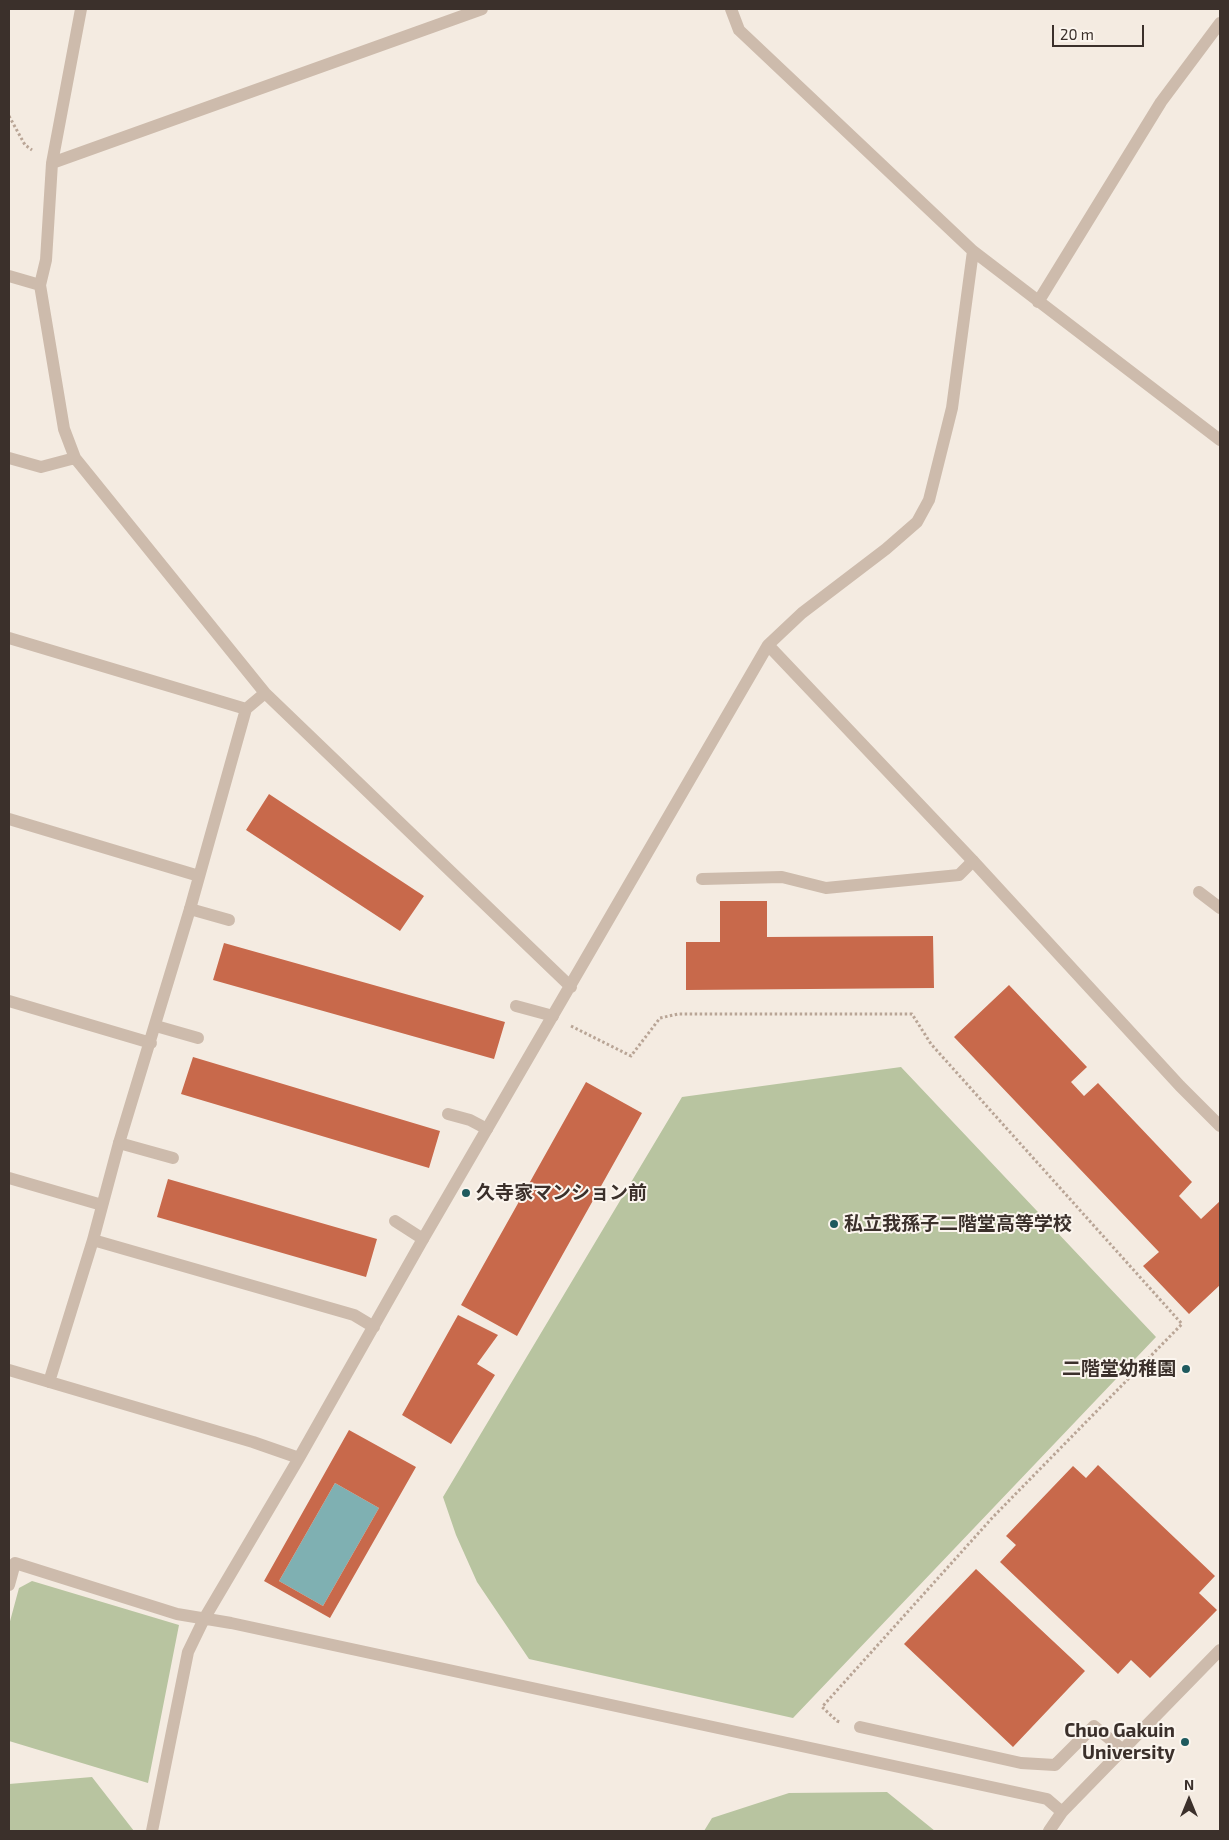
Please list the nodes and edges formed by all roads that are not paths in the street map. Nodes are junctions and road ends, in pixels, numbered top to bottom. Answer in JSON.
{"nodes":[{"id":1,"x":81,"y":9,"type":"edge"},
{"id":2,"x":482,"y":9,"type":"edge"},
{"id":3,"x":731,"y":9,"type":"edge"},
{"id":4,"x":1220,"y":23,"type":"edge"},
{"id":5,"x":52,"y":163,"type":"junction"},
{"id":6,"x":973,"y":252,"type":"junction"},
{"id":7,"x":9,"y":276,"type":"edge"},
{"id":8,"x":40,"y":285,"type":"junction"},
{"id":9,"x":1038,"y":302,"type":"junction"},
{"id":10,"x":1220,"y":440,"type":"edge"},
{"id":11,"x":9,"y":458,"type":"edge"},
{"id":12,"x":75,"y":458,"type":"junction"},
{"id":13,"x":9,"y":638,"type":"edge"},
{"id":14,"x":768,"y":645,"type":"junction"},
{"id":15,"x":265,"y":693,"type":"junction"},
{"id":16,"x":246,"y":709,"type":"junction"},
{"id":17,"x":9,"y":819,"type":"edge"},
{"id":18,"x":973,"y":862,"type":"junction"},
{"id":19,"x":199,"y":876,"type":"junction"},
{"id":20,"x":702,"y":879,"type":"dead end"},
{"id":21,"x":1200,"y":892,"type":"dead end"},
{"id":22,"x":1220,"y":908,"type":"edge"},
{"id":23,"x":190,"y":909,"type":"junction"},
{"id":24,"x":229,"y":920,"type":"dead end"},
{"id":25,"x":571,"y":987,"type":"junction"},
{"id":26,"x":9,"y":1001,"type":"edge"},
{"id":27,"x":516,"y":1006,"type":"dead end"},
{"id":28,"x":553,"y":1016,"type":"junction"},
{"id":29,"x":156,"y":1026,"type":"junction"},
{"id":30,"x":198,"y":1038,"type":"dead end"},
{"id":31,"x":151,"y":1043,"type":"junction"},
{"id":32,"x":448,"y":1114,"type":"dead end"},
{"id":33,"x":1220,"y":1126,"type":"edge"},
{"id":34,"x":487,"y":1130,"type":"junction"},
{"id":35,"x":119,"y":1143,"type":"junction"},
{"id":36,"x":173,"y":1158,"type":"dead end"},
{"id":37,"x":9,"y":1178,"type":"edge"},
{"id":38,"x":102,"y":1206,"type":"junction"},
{"id":39,"x":395,"y":1221,"type":"dead end"},
{"id":40,"x":423,"y":1239,"type":"junction"},
{"id":41,"x":94,"y":1240,"type":"junction"},
{"id":42,"x":374,"y":1327,"type":"junction"},
{"id":43,"x":9,"y":1370,"type":"edge"},
{"id":44,"x":49,"y":1382,"type":"junction"},
{"id":45,"x":299,"y":1458,"type":"junction"},
{"id":46,"x":12,"y":1562,"type":"edge"},
{"id":47,"x":9,"y":1584,"type":"edge"},
{"id":48,"x":204,"y":1619,"type":"junction"},
{"id":49,"x":1220,"y":1650,"type":"edge"},
{"id":50,"x":860,"y":1727,"type":"road end"},
{"id":51,"x":1123,"y":1750,"type":"junction"},
{"id":52,"x":1062,"y":1812,"type":"junction"},
{"id":53,"x":152,"y":1831,"type":"edge"},
{"id":54,"x":1049,"y":1831,"type":"edge"}],
"edges":[{"from":1,"to":5,"type":"street"},
{"from":2,"to":5,"type":"street"},
{"from":3,"to":6,"type":"street"},
{"from":4,"to":9,"type":"street"},
{"from":5,"to":8,"type":"street"},
{"from":6,"to":9,"type":"street"},
{"from":6,"to":14,"type":"street"},
{"from":7,"to":8,"type":"street"},
{"from":8,"to":12,"type":"street"},
{"from":9,"to":10,"type":"street"},
{"from":11,"to":12,"type":"street"},
{"from":12,"to":15,"type":"street"},
{"from":13,"to":16,"type":"street"},
{"from":14,"to":18,"type":"street"},
{"from":14,"to":25,"type":"street"},
{"from":15,"to":16,"type":"street"},
{"from":15,"to":25,"type":"street"},
{"from":16,"to":19,"type":"street"},
{"from":17,"to":19,"type":"street"},
{"from":18,"to":20,"type":"street"},
{"from":18,"to":33,"type":"street"},
{"from":19,"to":23,"type":"street"},
{"from":21,"to":22,"type":"street"},
{"from":23,"to":24,"type":"street"},
{"from":23,"to":29,"type":"street"},
{"from":25,"to":28,"type":"street"},
{"from":26,"to":31,"type":"street"},
{"from":27,"to":28,"type":"street"},
{"from":28,"to":34,"type":"street"},
{"from":29,"to":30,"type":"street"},
{"from":29,"to":31,"type":"street"},
{"from":31,"to":35,"type":"street"},
{"from":32,"to":34,"type":"street"},
{"from":34,"to":40,"type":"street"},
{"from":35,"to":36,"type":"street"},
{"from":35,"to":38,"type":"street"},
{"from":37,"to":38,"type":"street"},
{"from":38,"to":41,"type":"street"},
{"from":39,"to":40,"type":"street"},
{"from":40,"to":42,"type":"street"},
{"from":41,"to":42,"type":"street"},
{"from":41,"to":44,"type":"street"},
{"from":42,"to":45,"type":"street"},
{"from":43,"to":44,"type":"street"},
{"from":44,"to":45,"type":"street"},
{"from":45,"to":48,"type":"street"},
{"from":46,"to":47,"type":"street"},
{"from":46,"to":48,"type":"street"},
{"from":48,"to":52,"type":"street"},
{"from":48,"to":53,"type":"street"},
{"from":49,"to":51,"type":"street"},
{"from":50,"to":51,"type":"street"},
{"from":51,"to":52,"type":"street"},
{"from":52,"to":54,"type":"street"}]}
